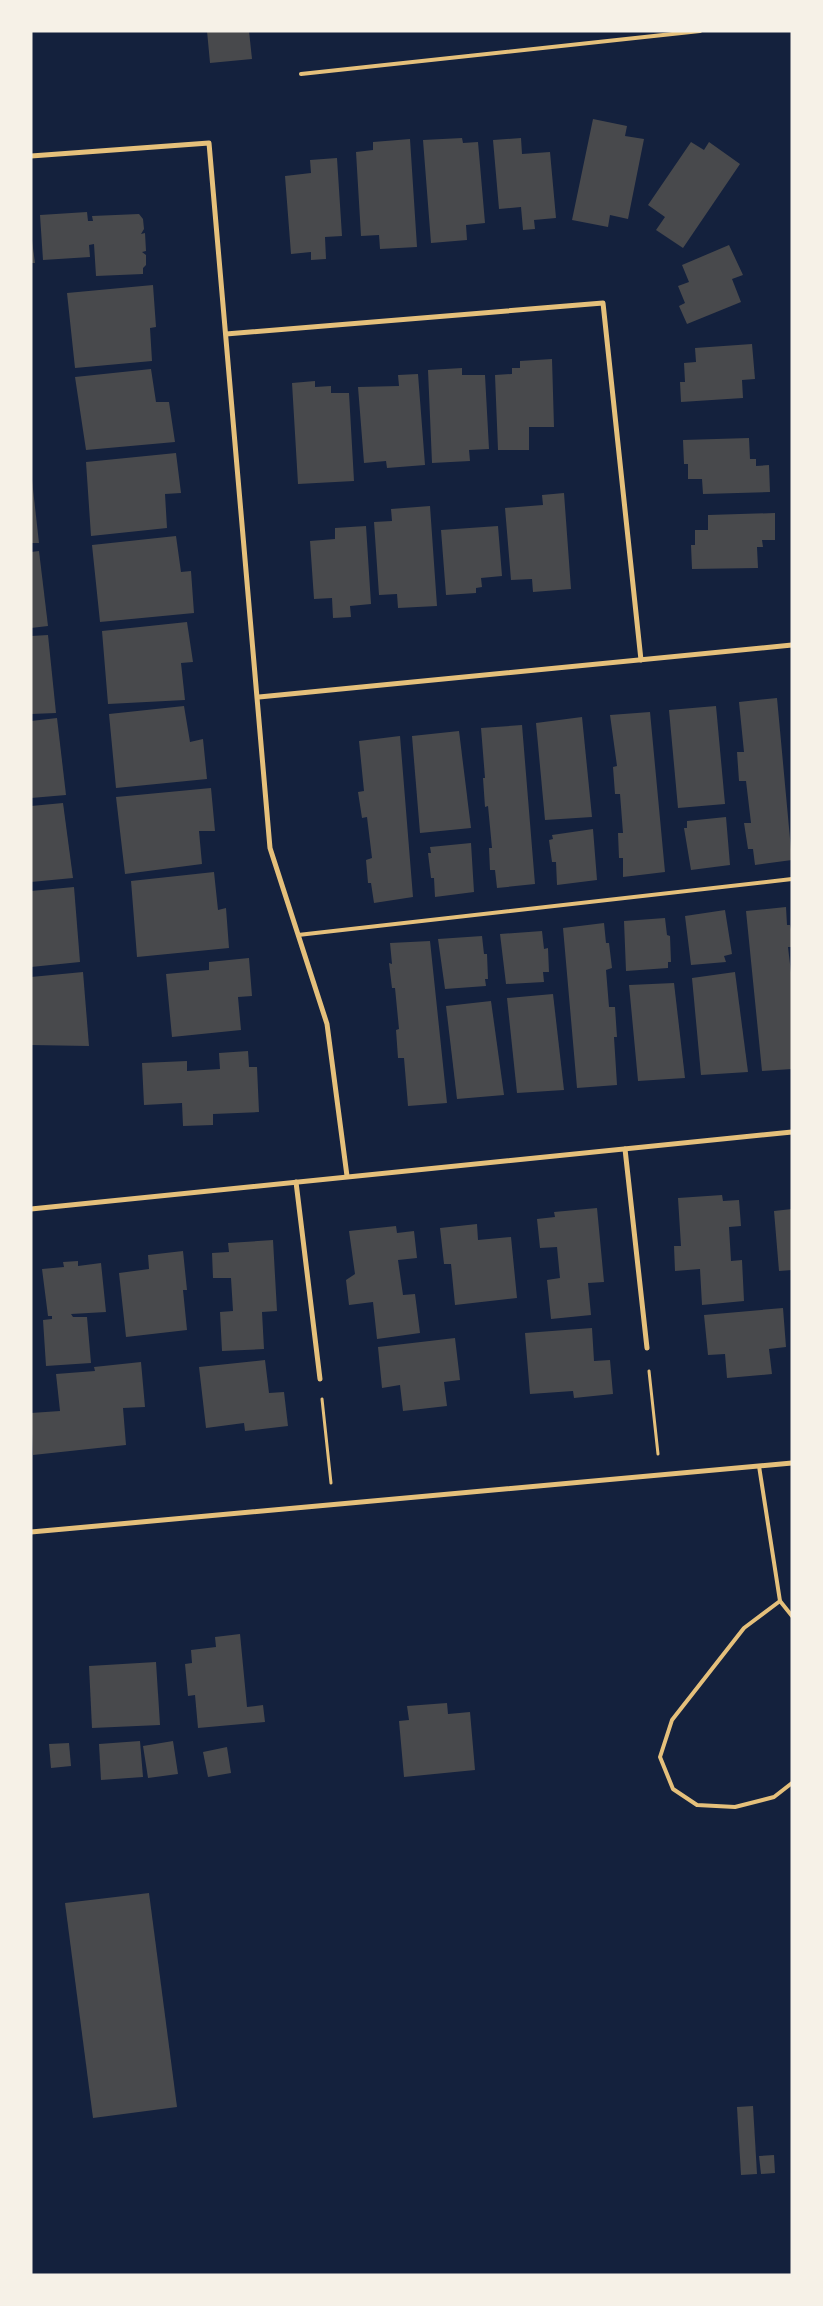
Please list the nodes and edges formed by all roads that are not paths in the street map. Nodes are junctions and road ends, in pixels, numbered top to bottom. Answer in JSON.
{"nodes":[{"id":1,"x":700,"y":31,"type":"edge"},
{"id":2,"x":301,"y":74,"type":"dead end"},
{"id":3,"x":31,"y":156,"type":"edge"},
{"id":4,"x":226,"y":334,"type":"junction"},
{"id":5,"x":792,"y":645,"type":"edge"},
{"id":6,"x":641,"y":660,"type":"junction"},
{"id":7,"x":259,"y":697,"type":"junction"},
{"id":8,"x":792,"y":878,"type":"edge"},
{"id":9,"x":298,"y":935,"type":"junction"},
{"id":10,"x":792,"y":1132,"type":"edge"},
{"id":11,"x":625,"y":1149,"type":"junction"},
{"id":12,"x":348,"y":1176,"type":"junction"},
{"id":13,"x":296,"y":1182,"type":"junction"},
{"id":14,"x":31,"y":1209,"type":"edge"},
{"id":15,"x":647,"y":1348,"type":"road end"},
{"id":16,"x":320,"y":1379,"type":"road end"},
{"id":17,"x":792,"y":1462,"type":"edge"},
{"id":18,"x":759,"y":1466,"type":"junction"},
{"id":19,"x":31,"y":1532,"type":"edge"},
{"id":20,"x":780,"y":1602,"type":"junction"},
{"id":21,"x":792,"y":1616,"type":"edge"},
{"id":22,"x":792,"y":1783,"type":"edge"}],
"edges":[{"from":1,"to":2,"type":"lane"},
{"from":3,"to":4,"type":"street"},
{"from":4,"to":6,"type":"street"},
{"from":4,"to":7,"type":"street"},
{"from":5,"to":6,"type":"street"},
{"from":6,"to":7,"type":"street"},
{"from":7,"to":9,"type":"street"},
{"from":8,"to":9,"type":"lane"},
{"from":9,"to":12,"type":"street"},
{"from":10,"to":11,"type":"street"},
{"from":11,"to":12,"type":"street"},
{"from":11,"to":15,"type":"street"},
{"from":12,"to":13,"type":"street"},
{"from":13,"to":14,"type":"street"},
{"from":13,"to":16,"type":"street"},
{"from":17,"to":18,"type":"street"},
{"from":18,"to":19,"type":"street"},
{"from":18,"to":20,"type":"lane"},
{"from":20,"to":21,"type":"lane"},
{"from":20,"to":22,"type":"lane"}]}
